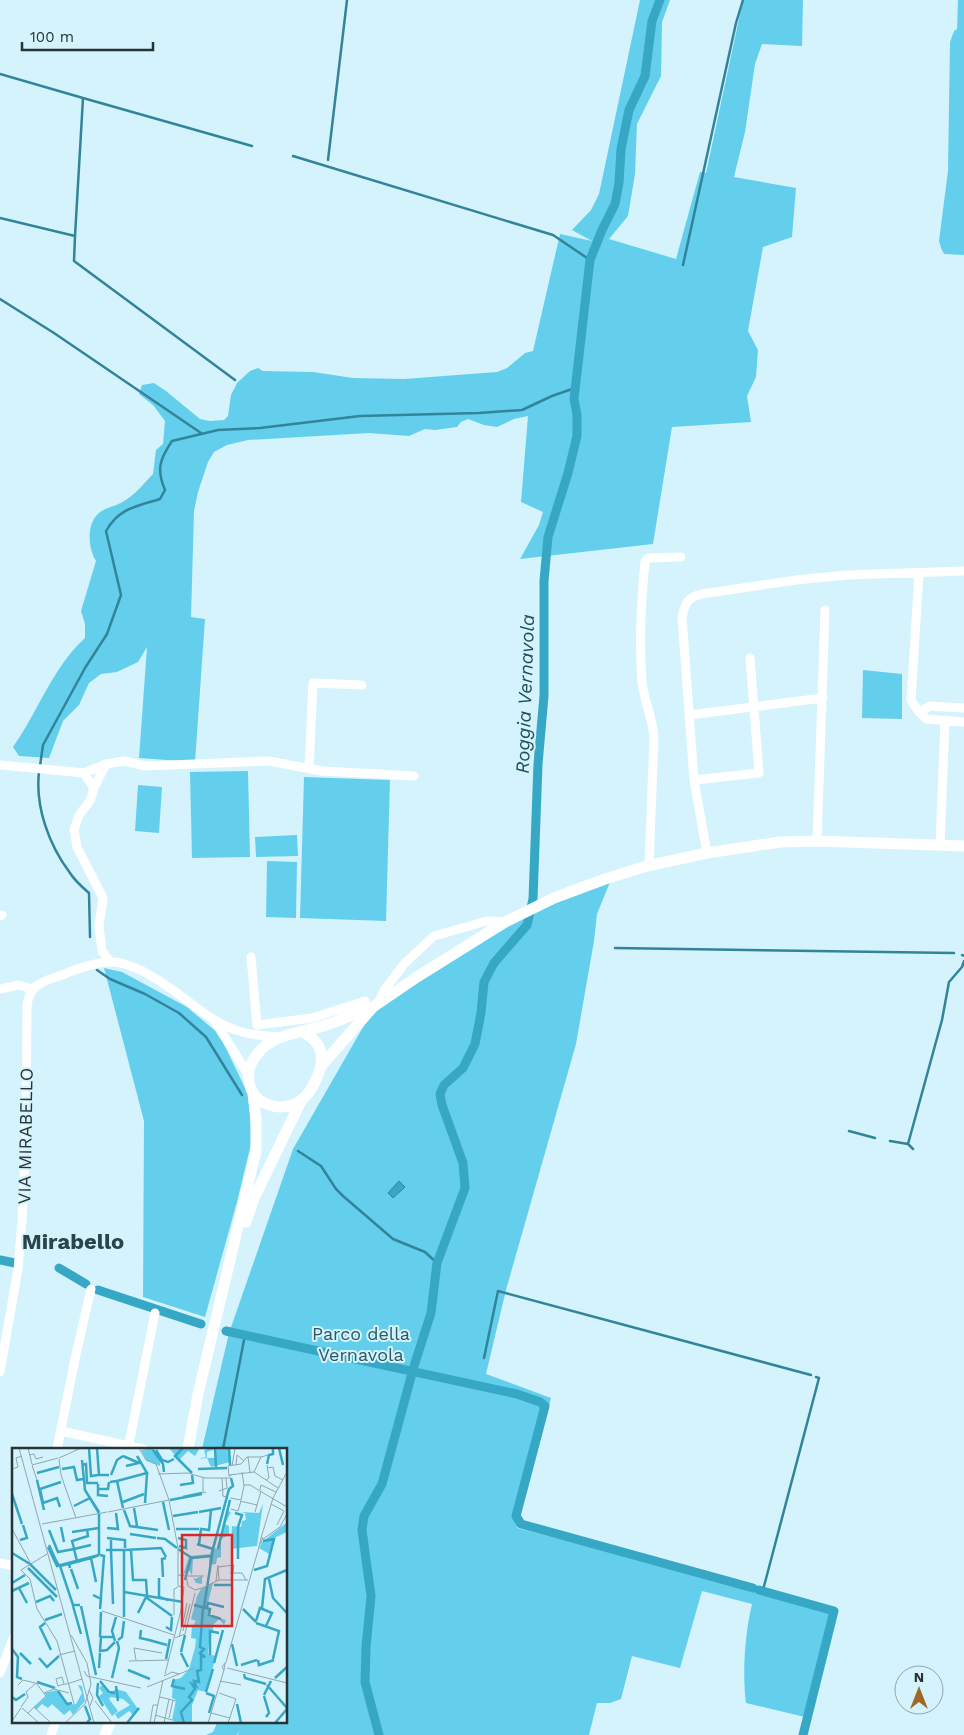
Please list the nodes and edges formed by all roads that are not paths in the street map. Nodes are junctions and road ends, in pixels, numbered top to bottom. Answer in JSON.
{"nodes":[{"id":1,"x":681,"y":557,"type":"dead end"},
{"id":2,"x":964,"y":571,"type":"edge"},
{"id":3,"x":919,"y":573,"type":"junction"},
{"id":4,"x":826,"y":610,"type":"dead end"},
{"id":5,"x":750,"y":658,"type":"dead end"},
{"id":6,"x":362,"y":685,"type":"dead end"},
{"id":7,"x":823,"y":698,"type":"junction"},
{"id":8,"x":753,"y":706,"type":"junction"},
{"id":9,"x":964,"y":708,"type":"edge"},
{"id":10,"x":919,"y":712,"type":"junction"},
{"id":11,"x":690,"y":714,"type":"junction"},
{"id":12,"x":945,"y":721,"type":"junction"},
{"id":13,"x":964,"y":722,"type":"edge"},
{"id":14,"x":106,"y":764,"type":"junction"},
{"id":15,"x":0,"y":765,"type":"edge"},
{"id":16,"x":309,"y":769,"type":"junction"},
{"id":17,"x":84,"y":773,"type":"junction"},
{"id":18,"x":414,"y":776,"type":"dead end"},
{"id":19,"x":694,"y":780,"type":"junction"},
{"id":20,"x":94,"y":788,"type":"junction"},
{"id":21,"x":818,"y":841,"type":"junction"},
{"id":22,"x":940,"y":845,"type":"junction"},
{"id":23,"x":964,"y":846,"type":"edge"},
{"id":24,"x":708,"y":853,"type":"junction"},
{"id":25,"x":649,"y":865,"type":"junction"},
{"id":26,"x":505,"y":922,"type":"junction"},
{"id":27,"x":251,"y":958,"type":"dead end"},
{"id":28,"x":110,"y":962,"type":"junction"},
{"id":29,"x":0,"y":989,"type":"edge"},
{"id":30,"x":33,"y":989,"type":"junction"},
{"id":31,"x":372,"y":1004,"type":"junction"},
{"id":32,"x":214,"y":1020,"type":"junction"},
{"id":33,"x":284,"y":1031,"type":"junction"},
{"id":34,"x":303,"y":1032,"type":"junction"},
{"id":35,"x":322,"y":1065,"type":"junction"},
{"id":36,"x":248,"y":1074,"type":"junction"},
{"id":37,"x":253,"y":1094,"type":"junction"},
{"id":38,"x":301,"y":1100,"type":"junction"},
{"id":39,"x":226,"y":1280,"type":"junction"},
{"id":40,"x":91,"y":1289,"type":"dead end"},
{"id":41,"x":155,"y":1313,"type":"dead end"},
{"id":42,"x":0,"y":1372,"type":"edge"},
{"id":43,"x":61,"y":1432,"type":"junction"},
{"id":44,"x":128,"y":1447,"type":"edge"},
{"id":45,"x":58,"y":1448,"type":"edge"},
{"id":46,"x":188,"y":1448,"type":"edge"},
{"id":47,"x":12,"y":1641,"type":"edge"},
{"id":48,"x":0,"y":1673,"type":"edge"},
{"id":49,"x":56,"y":1722,"type":"edge"},
{"id":50,"x":111,"y":1722,"type":"edge"},
{"id":51,"x":51,"y":1735,"type":"edge"},
{"id":52,"x":106,"y":1735,"type":"edge"}],
"edges":[{"from":1,"to":25,"type":"street"},
{"from":2,"to":3,"type":"street"},
{"from":3,"to":10,"type":"street"},
{"from":3,"to":11,"type":"street"},
{"from":4,"to":7,"type":"street"},
{"from":5,"to":8,"type":"street"},
{"from":6,"to":16,"type":"street"},
{"from":7,"to":8,"type":"street"},
{"from":7,"to":21,"type":"street"},
{"from":8,"to":11,"type":"street"},
{"from":8,"to":19,"type":"street"},
{"from":9,"to":10,"type":"street"},
{"from":10,"to":12,"type":"street"},
{"from":11,"to":19,"type":"street"},
{"from":12,"to":13,"type":"street"},
{"from":12,"to":22,"type":"street"},
{"from":14,"to":16,"type":"street"},
{"from":14,"to":17,"type":"street"},
{"from":14,"to":20,"type":"street"},
{"from":15,"to":17,"type":"street"},
{"from":16,"to":18,"type":"street"},
{"from":17,"to":20,"type":"street"},
{"from":19,"to":24,"type":"street"},
{"from":20,"to":28,"type":"street"},
{"from":21,"to":22,"type":"street"},
{"from":21,"to":24,"type":"street"},
{"from":22,"to":23,"type":"street"},
{"from":24,"to":25,"type":"street"},
{"from":25,"to":26,"type":"street"},
{"from":26,"to":31,"type":"street"},
{"from":26,"to":31,"type":"street"},
{"from":27,"to":33,"type":"street"},
{"from":28,"to":30,"type":"street"},
{"from":28,"to":32,"type":"street"},
{"from":29,"to":30,"type":"street"},
{"from":30,"to":42,"type":"street","name":"VIA MIRABELLO"},
{"from":31,"to":33,"type":"street"},
{"from":31,"to":34,"type":"street"},
{"from":31,"to":35,"type":"street"},
{"from":32,"to":33,"type":"street"},
{"from":32,"to":36,"type":"street"},
{"from":33,"to":34,"type":"street"},
{"from":33,"to":36,"type":"street"},
{"from":34,"to":35,"type":"street"},
{"from":35,"to":38,"type":"street"},
{"from":36,"to":37,"type":"street"},
{"from":37,"to":38,"type":"street"},
{"from":37,"to":39,"type":"street"},
{"from":38,"to":39,"type":"street"},
{"from":39,"to":46,"type":"street"},
{"from":40,"to":43,"type":"street"},
{"from":41,"to":44,"type":"street"},
{"from":43,"to":44,"type":"street"},
{"from":43,"to":45,"type":"street"},
{"from":47,"to":48,"type":"street"},
{"from":49,"to":51,"type":"street"},
{"from":50,"to":52,"type":"street"}]}
